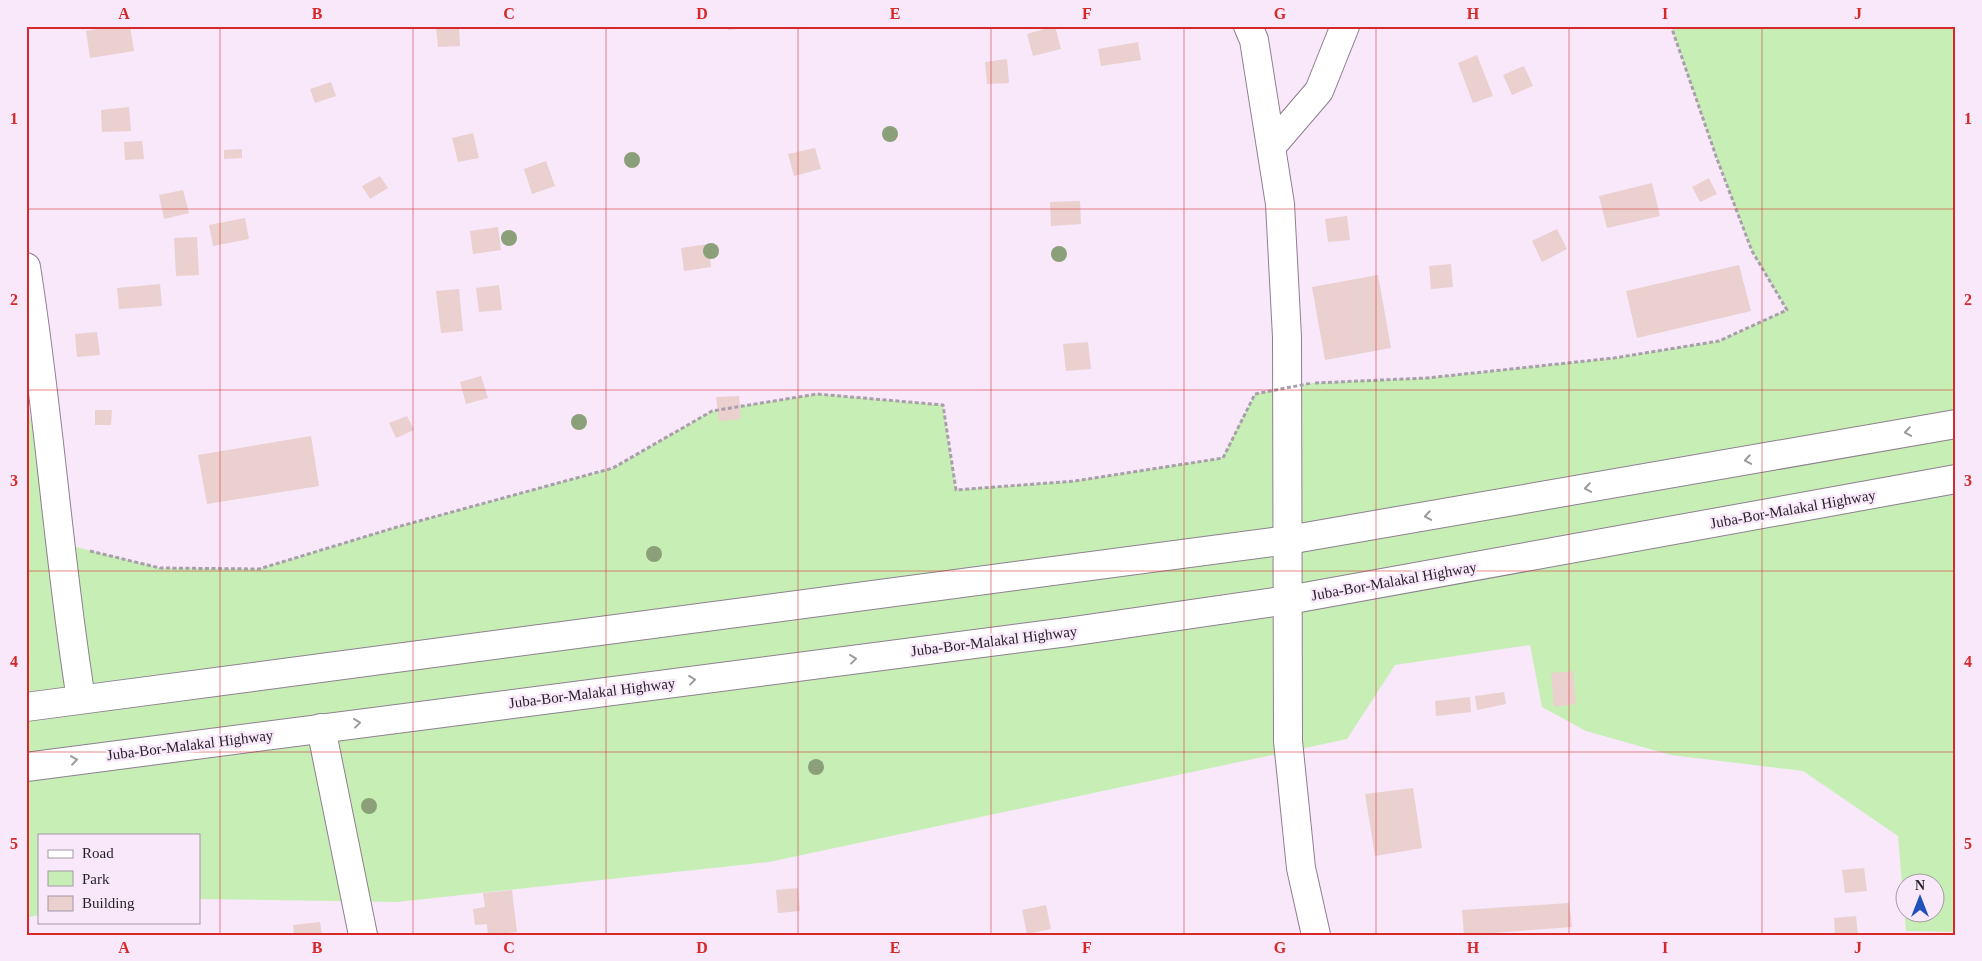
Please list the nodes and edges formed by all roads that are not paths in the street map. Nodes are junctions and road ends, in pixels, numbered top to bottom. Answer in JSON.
{"nodes":[{"id":1,"x":1248,"y":26,"type":"edge"},
{"id":2,"x":1345,"y":26,"type":"edge"},
{"id":3,"x":1271,"y":147,"type":"junction"},
{"id":4,"x":26,"y":268,"type":"edge"},
{"id":5,"x":1956,"y":424,"type":"edge"},
{"id":6,"x":1956,"y":479,"type":"edge"},
{"id":7,"x":1288,"y":540,"type":"junction"},
{"id":8,"x":1288,"y":600,"type":"junction"},
{"id":9,"x":81,"y":699,"type":"junction"},
{"id":10,"x":26,"y":707,"type":"edge"},
{"id":11,"x":320,"y":728,"type":"junction"},
{"id":12,"x":26,"y":767,"type":"edge"},
{"id":13,"x":363,"y":935,"type":"edge"},
{"id":14,"x":1316,"y":935,"type":"edge"}],
"edges":[{"from":1,"to":3,"type":"main road"},
{"from":2,"to":3,"type":"main road"},
{"from":3,"to":7,"type":"main road"},
{"from":4,"to":9,"type":"main road"},
{"from":5,"to":7,"type":"main road","one_way":true},
{"from":6,"to":8,"type":"main road","name":"Juba-Bor-Malakal Highway"},
{"from":7,"to":8,"type":"main road"},
{"from":7,"to":9,"type":"main road"},
{"from":11,"to":8,"type":"main road","name":"Juba-Bor-Malakal Highway","one_way":true},
{"from":8,"to":14,"type":"main road"},
{"from":9,"to":10,"type":"main road"},
{"from":12,"to":11,"type":"main road","name":"Juba-Bor-Malakal Highway","one_way":true},
{"from":11,"to":13,"type":"main road"}]}
